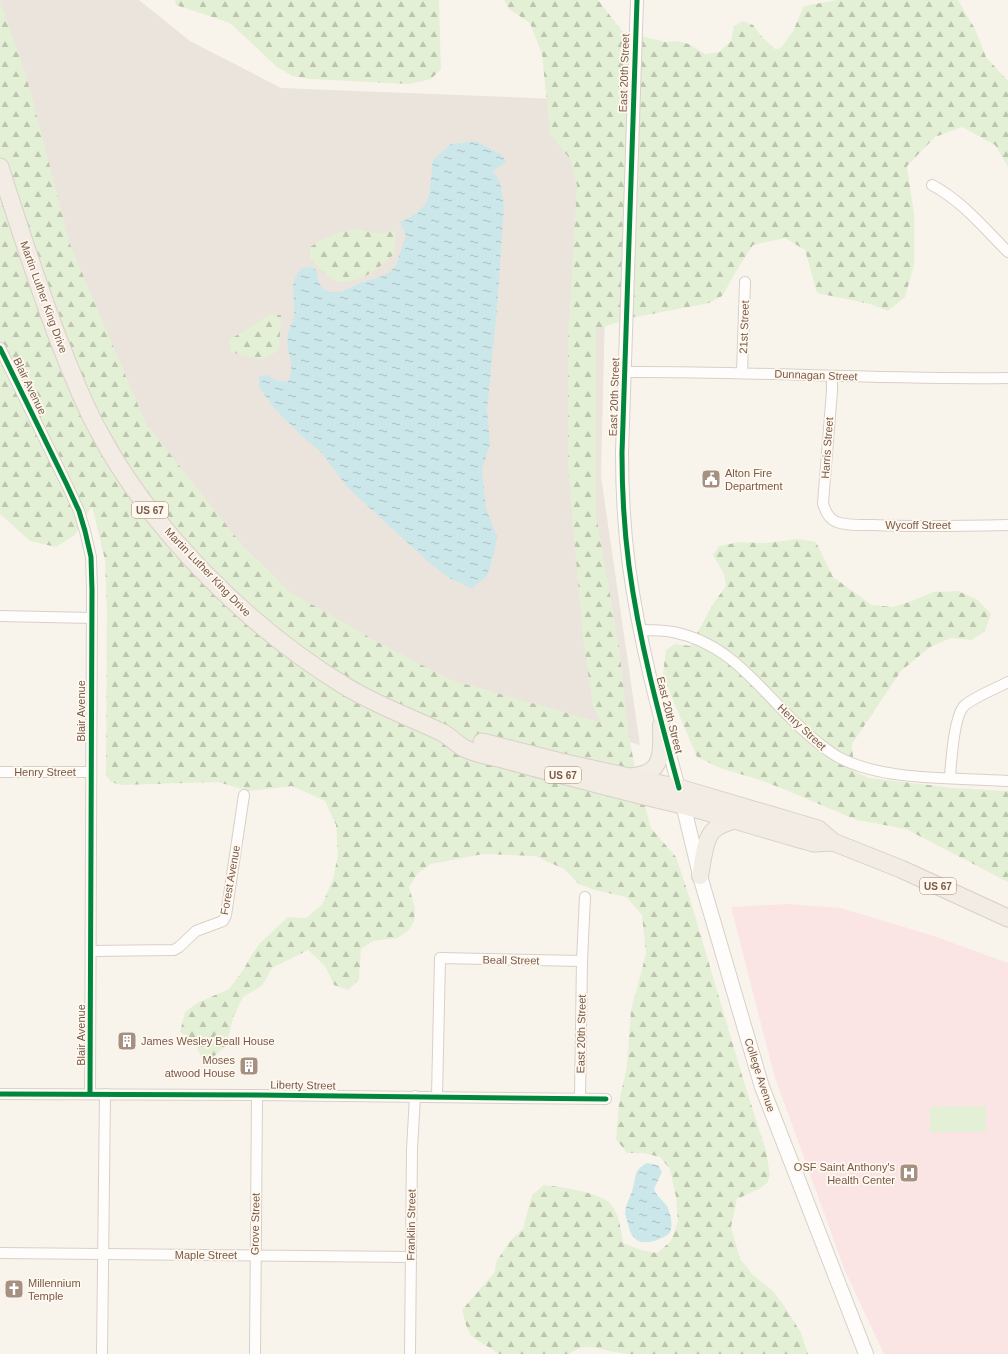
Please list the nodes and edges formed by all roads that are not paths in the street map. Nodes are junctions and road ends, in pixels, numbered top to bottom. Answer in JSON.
{"nodes":[{"id":1,"x":637,"y":0,"type":"edge"},
{"id":2,"x":0,"y":168,"type":"edge"},
{"id":3,"x":932,"y":185,"type":"dead end"},
{"id":4,"x":1008,"y":252,"type":"edge"},
{"id":5,"x":745,"y":282,"type":"dead end"},
{"id":6,"x":0,"y":348,"type":"edge"},
{"id":7,"x":624,"y":372,"type":"junction"},
{"id":8,"x":742,"y":373,"type":"junction"},
{"id":9,"x":832,"y":376,"type":"junction"},
{"id":10,"x":1008,"y":378,"type":"edge"},
{"id":11,"x":830,"y":518,"type":"joint"},
{"id":12,"x":1008,"y":525,"type":"edge"},
{"id":13,"x":0,"y":616,"type":"edge"},
{"id":14,"x":92,"y":618,"type":"junction"},
{"id":15,"x":640,"y":630,"type":"junction"},
{"id":16,"x":1008,"y":682,"type":"edge"},
{"id":17,"x":662,"y":725,"type":"junction"},
{"id":18,"x":447,"y":735,"type":"junction"},
{"id":19,"x":0,"y":772,"type":"edge"},
{"id":20,"x":91,"y":772,"type":"junction"},
{"id":21,"x":628,"y":777,"type":"junction"},
{"id":22,"x":950,"y":778,"type":"junction"},
{"id":23,"x":1008,"y":781,"type":"edge"},
{"id":24,"x":679,"y":788,"type":"junction"},
{"id":25,"x":244,"y":795,"type":"dead end"},
{"id":26,"x":683,"y":806,"type":"junction"},
{"id":27,"x":735,"y":820,"type":"junction"},
{"id":28,"x":833,"y":842,"type":"junction"},
{"id":29,"x":700,"y":876,"type":"junction"},
{"id":30,"x":585,"y":897,"type":"dead end"},
{"id":31,"x":1008,"y":918,"type":"edge"},
{"id":32,"x":91,"y":951,"type":"junction"},
{"id":33,"x":582,"y":961,"type":"junction"},
{"id":34,"x":0,"y":1094,"type":"edge"},
{"id":35,"x":90,"y":1094,"type":"junction"},
{"id":36,"x":105,"y":1094,"type":"junction"},
{"id":37,"x":257,"y":1095,"type":"junction"},
{"id":38,"x":415,"y":1096,"type":"junction"},
{"id":39,"x":438,"y":1096,"type":"junction"},
{"id":40,"x":580,"y":1098,"type":"junction"},
{"id":41,"x":606,"y":1099,"type":"dead end"},
{"id":42,"x":0,"y":1253,"type":"edge"},
{"id":43,"x":102,"y":1255,"type":"junction"},
{"id":44,"x":255,"y":1255,"type":"junction"},
{"id":45,"x":411,"y":1257,"type":"junction"},
{"id":46,"x":102,"y":1354,"type":"edge"},
{"id":47,"x":255,"y":1354,"type":"edge"},
{"id":48,"x":410,"y":1354,"type":"edge"},
{"id":49,"x":866,"y":1354,"type":"edge"}],
"edges":[{"from":1,"to":7,"type":"street","name":"East 20th Street"},
{"from":2,"to":18,"type":"highway","name":"Martin Luther King Drive","number":"US 67"},
{"from":3,"to":4,"type":"street"},
{"from":5,"to":8,"type":"street","name":"21st Street"},
{"from":6,"to":14,"type":"street","name":"Blair Avenue"},
{"from":7,"to":8,"type":"street","name":"Dunnagan Street"},
{"from":7,"to":15,"type":"street","name":"East 20th Street"},
{"from":8,"to":9,"type":"street","name":"Dunnagan Street"},
{"from":9,"to":10,"type":"street","name":"Dunnagan Street"},
{"from":9,"to":11,"type":"street","name":"Harris Street"},
{"from":11,"to":12,"type":"street","name":"Wycoff Street"},
{"from":13,"to":14,"type":"street"},
{"from":14,"to":20,"type":"street","name":"Blair Avenue"},
{"from":15,"to":17,"type":"street","name":"East 20th Street"},
{"from":15,"to":22,"type":"street","name":"Henry Street"},
{"from":16,"to":22,"type":"street"},
{"from":17,"to":21,"type":"main road"},
{"from":17,"to":24,"type":"street","name":"East 20th Street"},
{"from":18,"to":21,"type":"highway","number":"US 67"},
{"from":18,"to":26,"type":"highway","number":"US 67"},
{"from":19,"to":20,"type":"street","name":"Henry Street"},
{"from":20,"to":32,"type":"street","name":"Blair Avenue"},
{"from":21,"to":24,"type":"highway","number":"US 67"},
{"from":22,"to":23,"type":"street","name":"Henry Street"},
{"from":24,"to":26,"type":"main road","name":"College Avenue"},
{"from":24,"to":28,"type":"highway","number":"US 67"},
{"from":25,"to":32,"type":"street","name":"Forest Avenue"},
{"from":26,"to":27,"type":"highway","number":"US 67"},
{"from":26,"to":29,"type":"main road","name":"College Avenue"},
{"from":27,"to":28,"type":"highway","number":"US 67"},
{"from":27,"to":29,"type":"main road"},
{"from":28,"to":31,"type":"highway","number":"US 67"},
{"from":29,"to":49,"type":"main road","name":"College Avenue"},
{"from":30,"to":33,"type":"street","name":"East 20th Street"},
{"from":32,"to":35,"type":"street","name":"Blair Avenue"},
{"from":33,"to":39,"type":"street","name":"Beall Street"},
{"from":33,"to":40,"type":"street","name":"East 20th Street"},
{"from":34,"to":35,"type":"street","name":"Liberty Street"},
{"from":35,"to":36,"type":"street","name":"Liberty Street"},
{"from":36,"to":37,"type":"street","name":"Liberty Street"},
{"from":36,"to":43,"type":"street"},
{"from":37,"to":38,"type":"street","name":"Liberty Street"},
{"from":37,"to":44,"type":"street","name":"Grove Street"},
{"from":38,"to":39,"type":"street","name":"Liberty Street"},
{"from":38,"to":45,"type":"street","name":"Franklin Street"},
{"from":39,"to":40,"type":"street","name":"Liberty Street"},
{"from":40,"to":41,"type":"street","name":"Liberty Street"},
{"from":42,"to":43,"type":"street","name":"Maple Street"},
{"from":43,"to":44,"type":"street","name":"Maple Street"},
{"from":43,"to":46,"type":"street"},
{"from":44,"to":45,"type":"street","name":"Maple Street"},
{"from":44,"to":47,"type":"street","name":"Grove Street"},
{"from":45,"to":48,"type":"street","name":"Franklin Street"}]}
